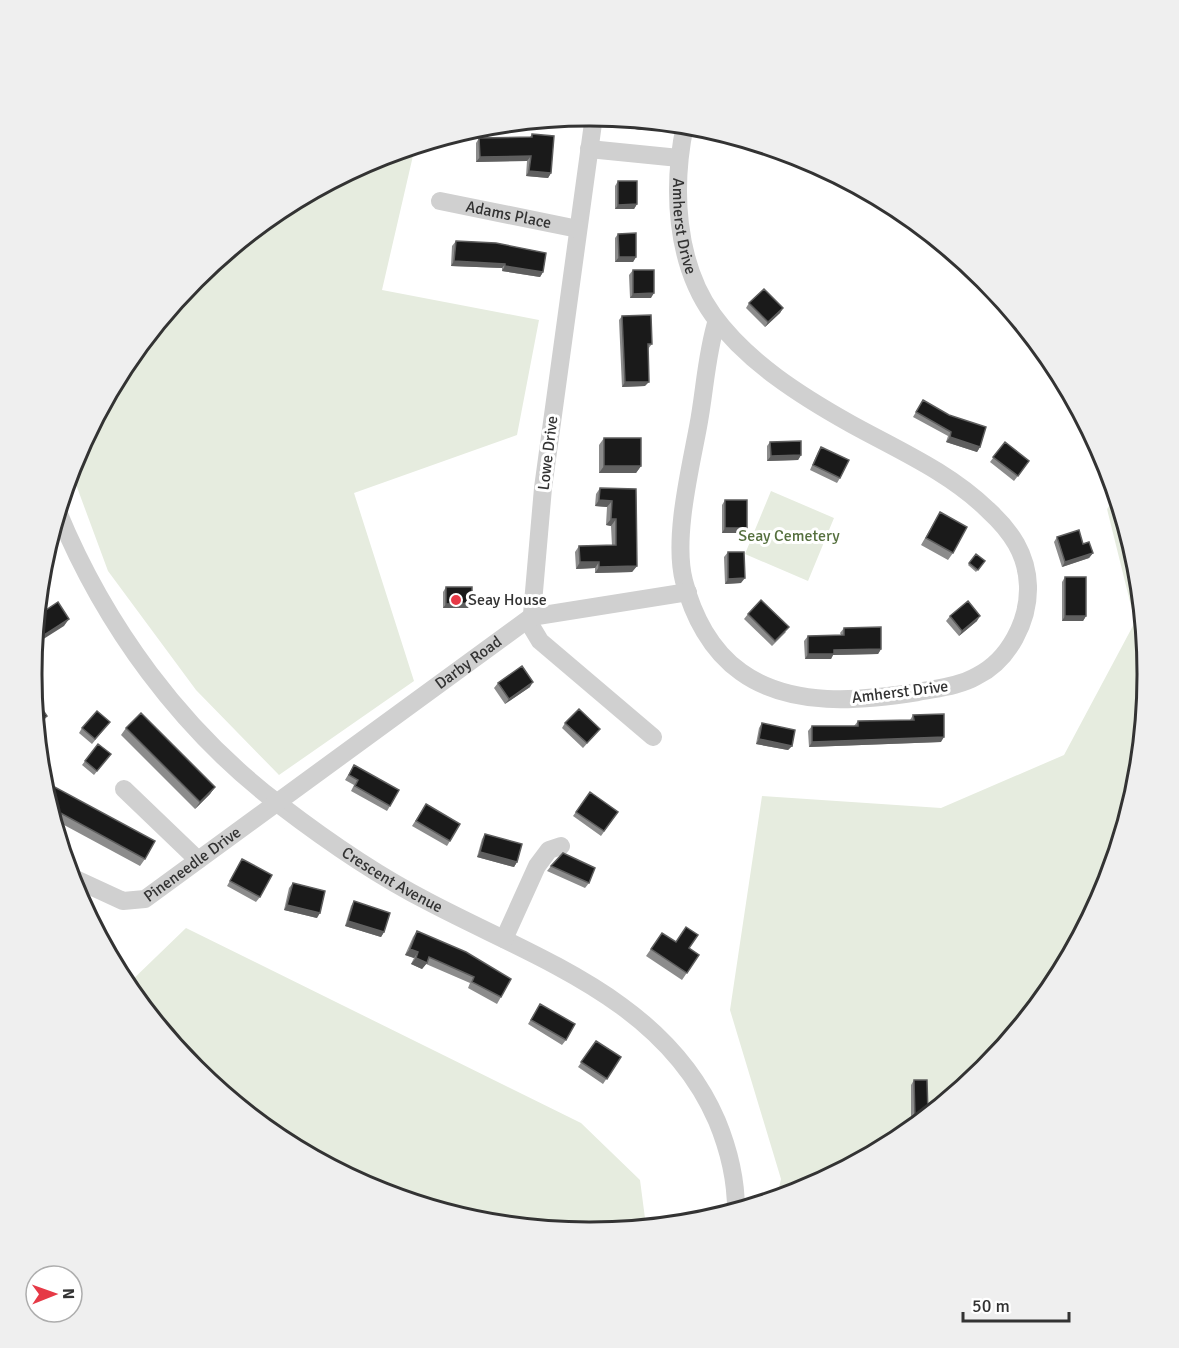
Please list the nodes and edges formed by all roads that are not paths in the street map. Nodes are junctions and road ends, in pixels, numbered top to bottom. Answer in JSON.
{"nodes":[{"id":1,"x":592,"y":126,"type":"edge"},
{"id":2,"x":683,"y":135,"type":"edge"},
{"id":3,"x":589,"y":149,"type":"junction"},
{"id":4,"x":679,"y":158,"type":"junction"},
{"id":5,"x":440,"y":201,"type":"dead end"},
{"id":6,"x":578,"y":229,"type":"junction"},
{"id":7,"x":717,"y":320,"type":"junction"},
{"id":8,"x":63,"y":524,"type":"edge"},
{"id":9,"x":688,"y":592,"type":"junction"},
{"id":10,"x":531,"y":617,"type":"junction"},
{"id":11,"x":653,"y":736,"type":"dead end"},
{"id":12,"x":124,"y":789,"type":"dead end"},
{"id":13,"x":277,"y":803,"type":"junction"},
{"id":14,"x":561,"y":846,"type":"dead end"},
{"id":15,"x":198,"y":860,"type":"junction"},
{"id":16,"x":84,"y":883,"type":"edge"},
{"id":17,"x":504,"y":939,"type":"junction"},
{"id":18,"x":736,"y":1201,"type":"edge"}],
"edges":[{"from":1,"to":3,"type":"street","name":"Lowe Drive"},
{"from":2,"to":4,"type":"street","name":"Amherst Drive"},
{"from":3,"to":4,"type":"street"},
{"from":3,"to":6,"type":"street","name":"Lowe Drive"},
{"from":4,"to":7,"type":"street","name":"Amherst Drive"},
{"from":5,"to":6,"type":"street","name":"Adams Place"},
{"from":6,"to":10,"type":"street","name":"Lowe Drive"},
{"from":7,"to":9,"type":"street","name":"Amherst Drive"},
{"from":7,"to":9,"type":"street","name":"Amherst Drive"},
{"from":8,"to":13,"type":"street","name":"Crescent Avenue"},
{"from":9,"to":10,"type":"street","name":"Darby Road"},
{"from":10,"to":11,"type":"street","name":"Lowe Drive"},
{"from":10,"to":13,"type":"street","name":"Darby Road"},
{"from":12,"to":15,"type":"street"},
{"from":13,"to":15,"type":"street","name":"Pineneedle Drive"},
{"from":13,"to":17,"type":"street","name":"Crescent Avenue"},
{"from":14,"to":17,"type":"street"},
{"from":15,"to":16,"type":"street","name":"Pineneedle Drive"},
{"from":17,"to":18,"type":"street","name":"Crescent Avenue"}]}
